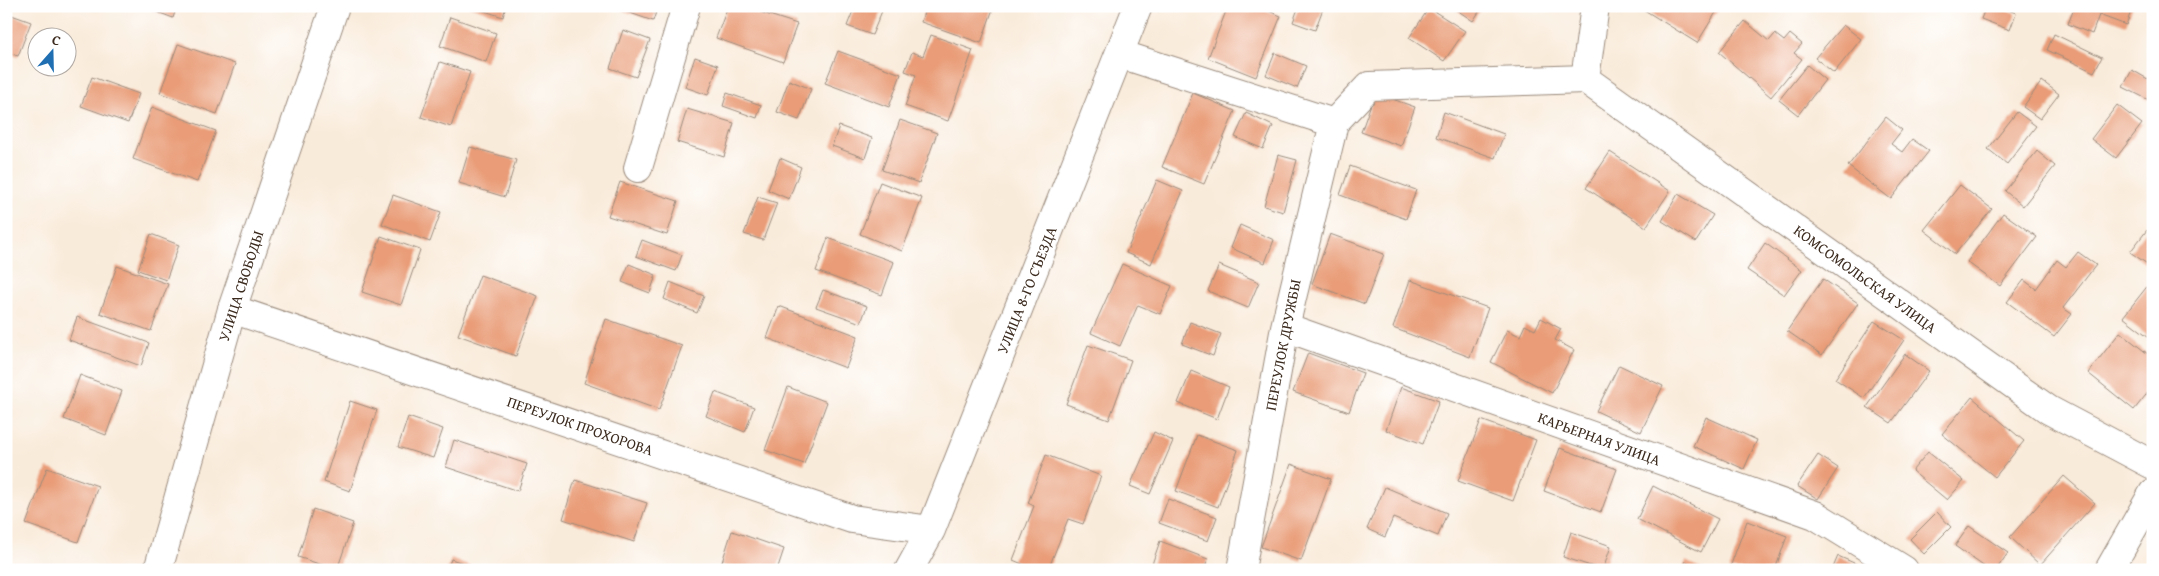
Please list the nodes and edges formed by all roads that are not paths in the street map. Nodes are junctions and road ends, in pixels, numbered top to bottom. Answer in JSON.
{"nodes":[{"id":1,"x":334,"y":6,"type":"edge"},
{"id":2,"x":686,"y":6,"type":"edge"},
{"id":3,"x":1138,"y":6,"type":"edge"},
{"id":4,"x":1596,"y":6,"type":"edge"},
{"id":5,"x":1120,"y":54,"type":"junction"},
{"id":6,"x":1585,"y":79,"type":"junction"},
{"id":7,"x":1334,"y":123,"type":"junction"},
{"id":8,"x":638,"y":168,"type":"dead end"},
{"id":9,"x":232,"y":309,"type":"junction"},
{"id":10,"x":1285,"y":327,"type":"junction"},
{"id":11,"x":2153,"y":465,"type":"edge"},
{"id":12,"x":2153,"y":493,"type":"edge"},
{"id":13,"x":931,"y":530,"type":"junction"},
{"id":14,"x":158,"y":570,"type":"edge"},
{"id":15,"x":909,"y":570,"type":"edge"},
{"id":16,"x":1241,"y":570,"type":"edge"},
{"id":17,"x":1904,"y":570,"type":"edge"},
{"id":18,"x":2109,"y":570,"type":"edge"}],
"edges":[{"from":1,"to":9,"type":"street","name":"УЛИЦА СВОБОДЫ"},
{"from":2,"to":8,"type":"street"},
{"from":3,"to":5,"type":"street","name":"УЛИЦА 8-ГО СЪЕЗДА"},
{"from":4,"to":6,"type":"street"},
{"from":5,"to":7,"type":"street"},
{"from":5,"to":13,"type":"street","name":"УЛИЦА 8-ГО СЪЕЗДА"},
{"from":6,"to":7,"type":"street"},
{"from":6,"to":11,"type":"street","name":"КОМСОМОЛЬСКАЯ УЛИЦА"},
{"from":7,"to":10,"type":"street","name":"ПЕРЕУЛОК ДРУЖБЫ"},
{"from":9,"to":13,"type":"street","name":"ПЕРЕУЛОК ПРОХОРОВА"},
{"from":9,"to":14,"type":"street","name":"УЛИЦА СВОБОДЫ"},
{"from":10,"to":16,"type":"street","name":"ПЕРЕУЛОК ДРУЖБЫ"},
{"from":10,"to":17,"type":"street","name":"КАРЬЕРНАЯ УЛИЦА"},
{"from":12,"to":18,"type":"street"},
{"from":13,"to":15,"type":"street","name":"УЛИЦА 8-ГО СЪЕЗДА"}]}
